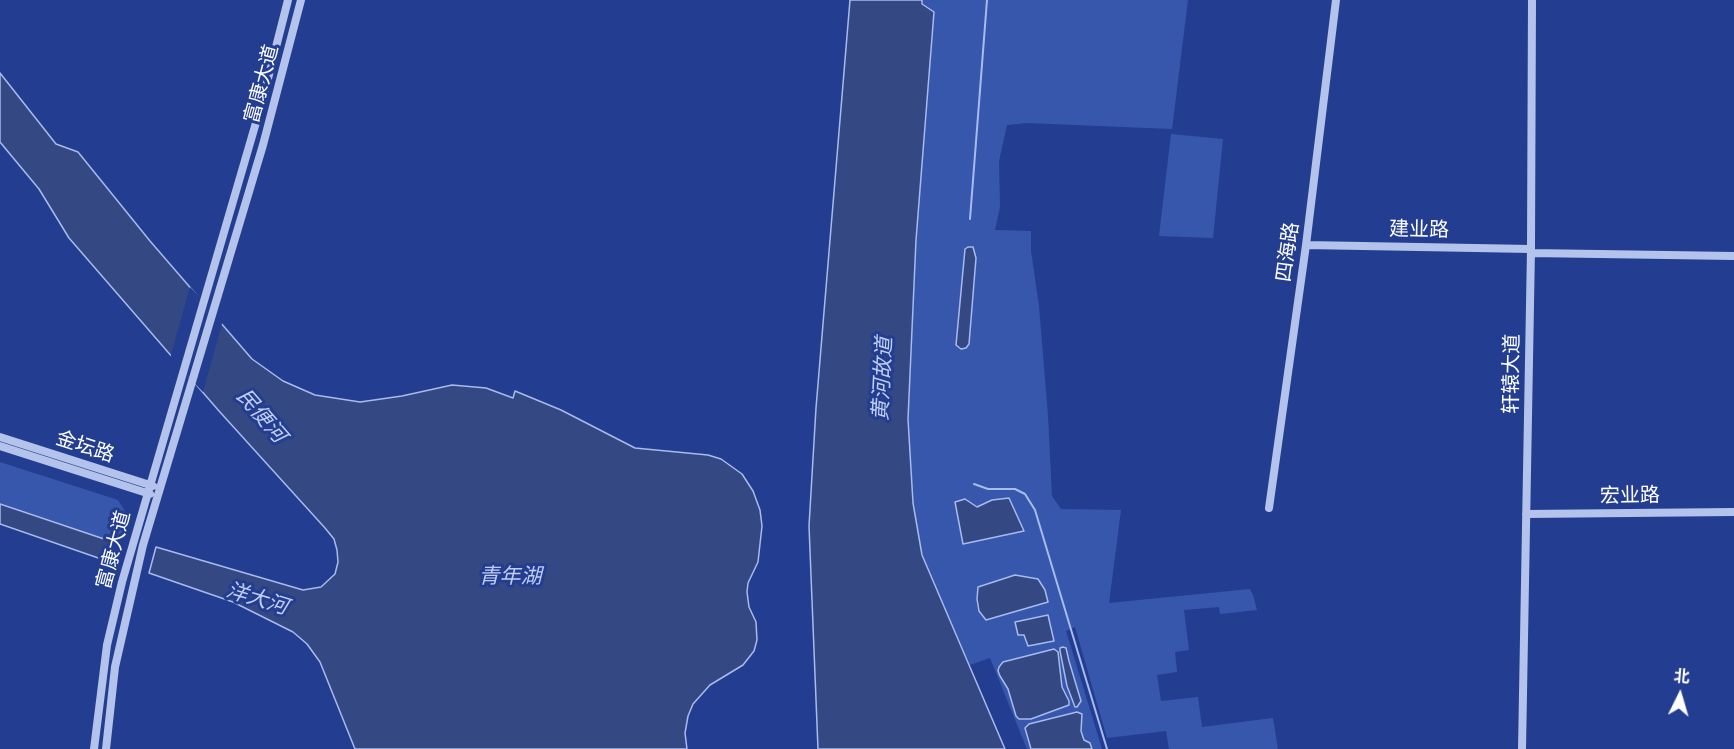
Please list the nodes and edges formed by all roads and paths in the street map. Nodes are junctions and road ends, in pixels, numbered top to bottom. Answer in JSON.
{"nodes":[{"id":1,"x":288,"y":0,"type":"edge"},
{"id":2,"x":301,"y":0,"type":"edge"},
{"id":3,"x":1336,"y":0,"type":"edge"},
{"id":4,"x":1532,"y":0,"type":"edge"},
{"id":5,"x":1306,"y":245,"type":"junction"},
{"id":6,"x":1531,"y":251,"type":"junction"},
{"id":7,"x":1734,"y":256,"type":"edge"},
{"id":8,"x":0,"y":437,"type":"edge"},
{"id":9,"x":163,"y":440,"type":"junction"},
{"id":10,"x":174,"y":444,"type":"junction"},
{"id":11,"x":0,"y":446,"type":"edge"},
{"id":12,"x":149,"y":489,"type":"junction"},
{"id":13,"x":159,"y":492,"type":"junction"},
{"id":14,"x":1269,"y":508,"type":"dead end"},
{"id":15,"x":1734,"y":512,"type":"edge"},
{"id":16,"x":1526,"y":514,"type":"junction"},
{"id":17,"x":94,"y":749,"type":"edge"},
{"id":18,"x":106,"y":749,"type":"edge"},
{"id":19,"x":1522,"y":749,"type":"edge"}],
"edges":[{"from":1,"to":9,"type":"street","name":"富康大道"},
{"from":2,"to":10,"type":"street","name":"富康大道"},
{"from":3,"to":5,"type":"street","name":"四海路"},
{"from":4,"to":6,"type":"street","name":"轩辕大道"},
{"from":5,"to":6,"type":"street","name":"建业路"},
{"from":5,"to":14,"type":"street","name":"四海路"},
{"from":6,"to":7,"type":"street","name":"建业路"},
{"from":6,"to":16,"type":"street","name":"轩辕大道"},
{"from":8,"to":12,"type":"street","name":"金坛路"},
{"from":9,"to":10,"type":"street"},
{"from":9,"to":12,"type":"street","name":"富康大道"},
{"from":10,"to":13,"type":"street","name":"富康大道"},
{"from":11,"to":12,"type":"street","name":"金坛路"},
{"from":12,"to":13,"type":"street","name":"金坛路"},
{"from":12,"to":17,"type":"street","name":"富康大道"},
{"from":13,"to":18,"type":"street","name":"富康大道"},
{"from":15,"to":16,"type":"street","name":"宏业路"},
{"from":16,"to":19,"type":"street","name":"轩辕大道"}]}
